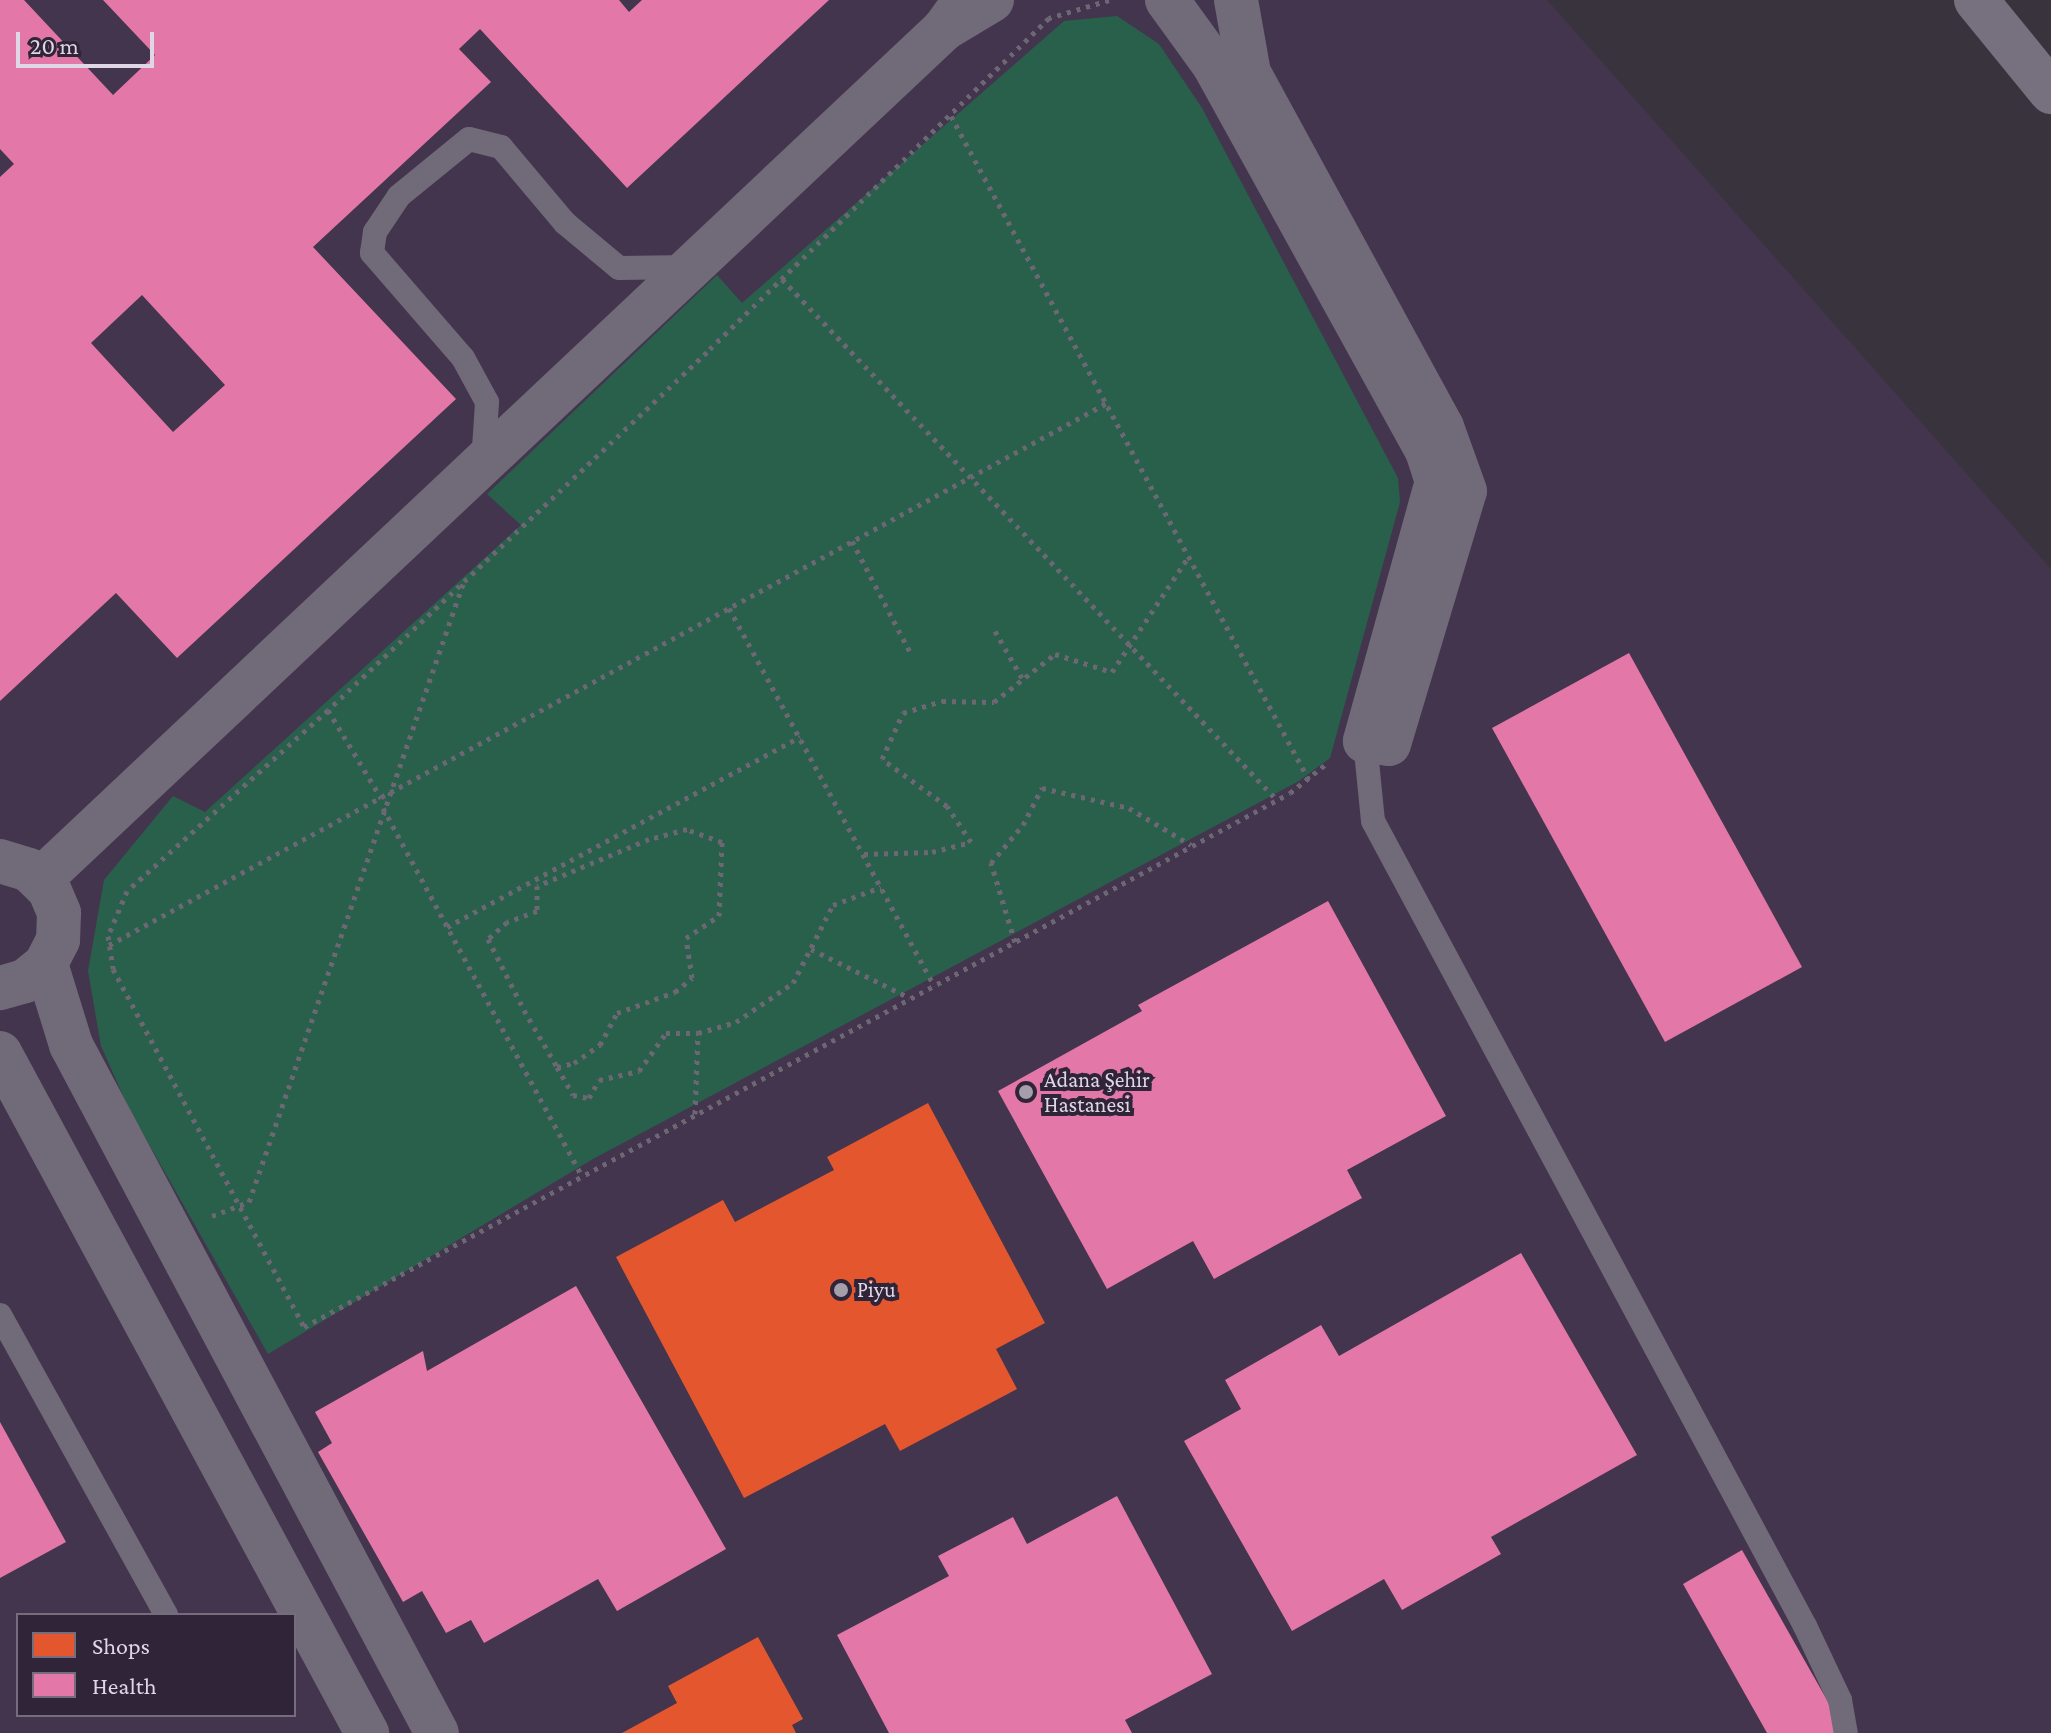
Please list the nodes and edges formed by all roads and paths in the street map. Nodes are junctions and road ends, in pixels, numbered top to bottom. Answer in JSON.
{"nodes":[{"id":1,"x":992,"y":0,"type":"edge"},
{"id":2,"x":1109,"y":0,"type":"edge"},
{"id":3,"x":1167,"y":0,"type":"edge"},
{"id":4,"x":1236,"y":0,"type":"edge"},
{"id":5,"x":1976,"y":0,"type":"edge"},
{"id":6,"x":954,"y":14,"type":"edge"},
{"id":7,"x":2051,"y":92,"type":"edge"},
{"id":8,"x":951,"y":116,"type":"junction"},
{"id":9,"x":691,"y":267,"type":"junction"},
{"id":10,"x":782,"y":279,"type":"junction"},
{"id":11,"x":1107,"y":403,"type":"junction"},
{"id":12,"x":483,"y":463,"type":"junction"},
{"id":13,"x":969,"y":476,"type":"junction"},
{"id":14,"x":852,"y":541,"type":"junction"},
{"id":15,"x":1189,"y":556,"type":"junction"},
{"id":16,"x":464,"y":581,"type":"junction"},
{"id":17,"x":729,"y":608,"type":"junction"},
{"id":18,"x":995,"y":631,"type":"dead end"},
{"id":19,"x":1128,"y":643,"type":"junction"},
{"id":20,"x":911,"y":654,"type":"dead end"},
{"id":21,"x":1022,"y":678,"type":"junction"},
{"id":22,"x":328,"y":710,"type":"junction"},
{"id":23,"x":800,"y":737,"type":"junction"},
{"id":24,"x":1348,"y":750,"type":"junction"},
{"id":25,"x":1309,"y":780,"type":"junction"},
{"id":26,"x":388,"y":794,"type":"junction"},
{"id":27,"x":381,"y":798,"type":"junction"},
{"id":28,"x":1277,"y":800,"type":"junction"},
{"id":29,"x":383,"y":809,"type":"junction"},
{"id":30,"x":1192,"y":846,"type":"junction"},
{"id":31,"x":864,"y":854,"type":"junction"},
{"id":32,"x":0,"y":861,"type":"edge"},
{"id":33,"x":40,"y":880,"type":"junction"},
{"id":34,"x":881,"y":887,"type":"junction"},
{"id":35,"x":447,"y":927,"type":"junction"},
{"id":36,"x":1015,"y":942,"type":"junction"},
{"id":37,"x":109,"y":945,"type":"junction"},
{"id":38,"x":811,"y":949,"type":"junction"},
{"id":39,"x":46,"y":964,"type":"junction"},
{"id":40,"x":934,"y":986,"type":"junction"},
{"id":41,"x":0,"y":988,"type":"edge"},
{"id":42,"x":911,"y":998,"type":"junction"},
{"id":43,"x":698,"y":1033,"type":"junction"},
{"id":44,"x":0,"y":1053,"type":"edge"},
{"id":45,"x":557,"y":1067,"type":"junction"},
{"id":46,"x":695,"y":1115,"type":"junction"},
{"id":47,"x":582,"y":1176,"type":"junction"},
{"id":48,"x":241,"y":1209,"type":"junction"},
{"id":49,"x":171,"y":1233,"type":"junction"},
{"id":50,"x":0,"y":1315,"type":"edge"},
{"id":51,"x":165,"y":1613,"type":"edge"},
{"id":52,"x":287,"y":1613,"type":"edge"},
{"id":53,"x":296,"y":1630,"type":"edge"},
{"id":54,"x":312,"y":1661,"type":"edge"},
{"id":55,"x":367,"y":1733,"type":"edge"},
{"id":56,"x":437,"y":1733,"type":"edge"},
{"id":57,"x":1846,"y":1733,"type":"edge"}],
"edges":[{"from":1,"to":6,"type":"street"},
{"from":2,"to":8,"type":"path"},
{"from":3,"to":24,"type":"street"},
{"from":4,"to":24,"type":"street"},
{"from":5,"to":7,"type":"highway"},
{"from":6,"to":9,"type":"street"},
{"from":8,"to":10,"type":"path"},
{"from":8,"to":11,"type":"path"},
{"from":9,"to":12,"type":"street"},
{"from":9,"to":12,"type":"lane"},
{"from":10,"to":13,"type":"path"},
{"from":10,"to":16,"type":"path"},
{"from":11,"to":13,"type":"path"},
{"from":11,"to":15,"type":"path"},
{"from":12,"to":33,"type":"street"},
{"from":13,"to":14,"type":"path"},
{"from":13,"to":19,"type":"path"},
{"from":14,"to":17,"type":"path"},
{"from":14,"to":20,"type":"path"},
{"from":15,"to":19,"type":"path"},
{"from":15,"to":25,"type":"path"},
{"from":16,"to":22,"type":"path"},
{"from":16,"to":26,"type":"path"},
{"from":17,"to":23,"type":"path"},
{"from":17,"to":26,"type":"path"},
{"from":18,"to":21,"type":"path"},
{"from":19,"to":21,"type":"path"},
{"from":19,"to":28,"type":"path"},
{"from":21,"to":31,"type":"path"},
{"from":22,"to":27,"type":"path"},
{"from":22,"to":37,"type":"path"},
{"from":23,"to":31,"type":"path"},
{"from":23,"to":35,"type":"path"},
{"from":24,"to":25,"type":"path"},
{"from":24,"to":57,"type":"lane"},
{"from":25,"to":28,"type":"path"},
{"from":26,"to":27,"type":"path"},
{"from":26,"to":29,"type":"path"},
{"from":27,"to":29,"type":"path"},
{"from":27,"to":37,"type":"path"},
{"from":28,"to":30,"type":"path"},
{"from":29,"to":35,"type":"path"},
{"from":29,"to":48,"type":"path"},
{"from":30,"to":36,"type":"path"},
{"from":30,"to":36,"type":"path"},
{"from":31,"to":34,"type":"path"},
{"from":32,"to":33,"type":"street"},
{"from":33,"to":39,"type":"street"},
{"from":34,"to":38,"type":"path"},
{"from":34,"to":40,"type":"path"},
{"from":35,"to":47,"type":"path"},
{"from":36,"to":40,"type":"path"},
{"from":37,"to":48,"type":"path"},
{"from":38,"to":42,"type":"path"},
{"from":38,"to":43,"type":"path"},
{"from":39,"to":41,"type":"street"},
{"from":39,"to":49,"type":"street"},
{"from":40,"to":42,"type":"path"},
{"from":42,"to":46,"type":"path"},
{"from":43,"to":45,"type":"path"},
{"from":43,"to":46,"type":"path"},
{"from":44,"to":52,"type":"street"},
{"from":45,"to":45,"type":"path"},
{"from":46,"to":47,"type":"path"},
{"from":47,"to":48,"type":"path"},
{"from":48,"to":49,"type":"path"},
{"from":49,"to":56,"type":"street"},
{"from":50,"to":51,"type":"lane"},
{"from":53,"to":54,"type":"street"},
{"from":54,"to":55,"type":"street"}]}
